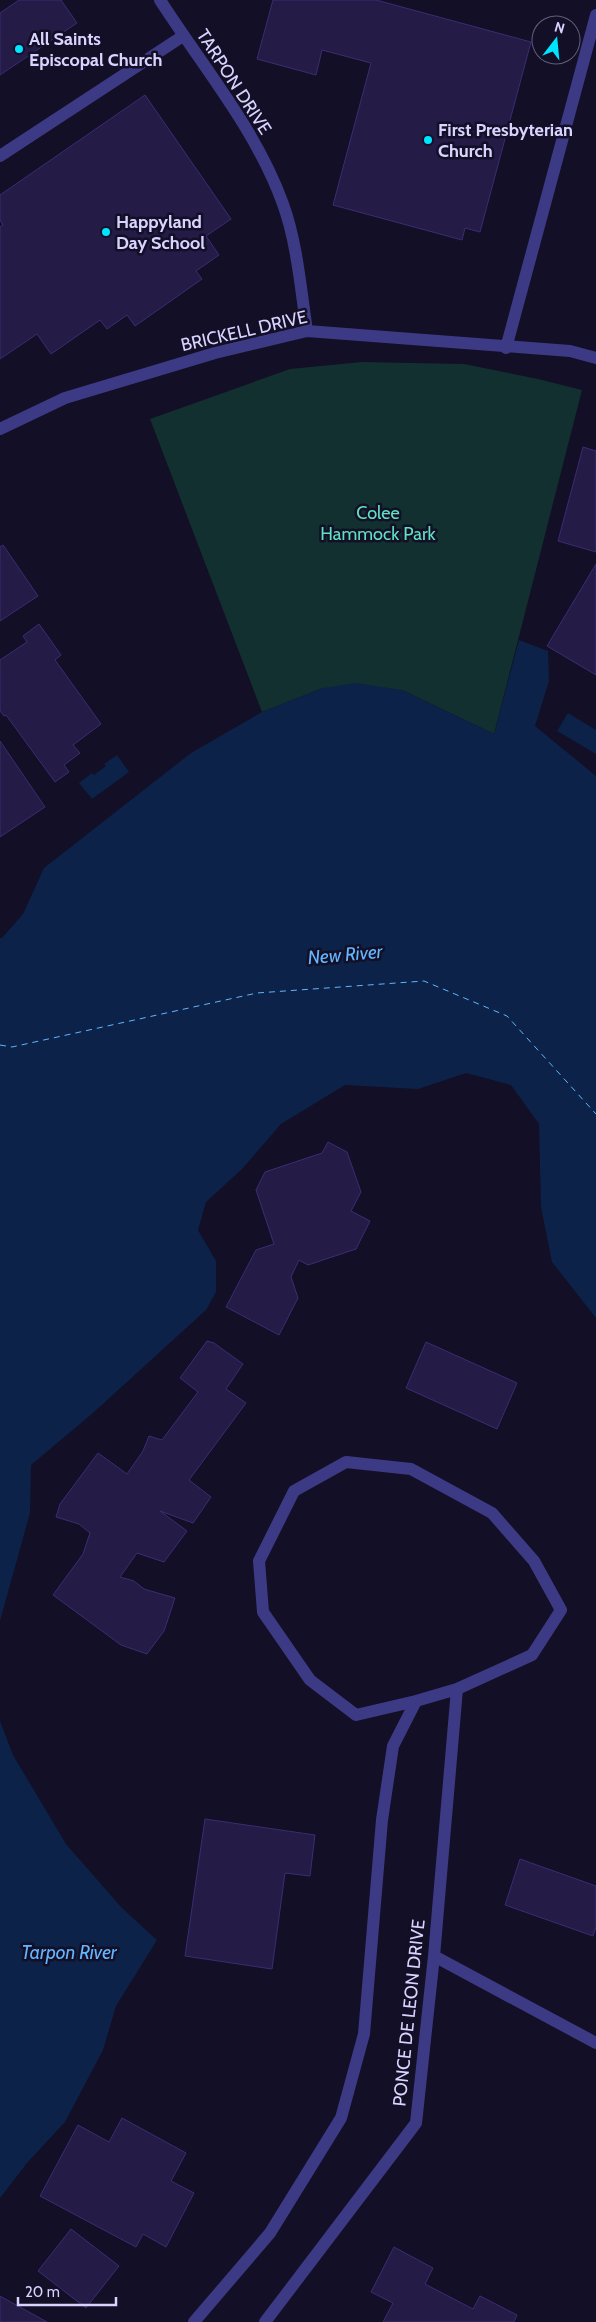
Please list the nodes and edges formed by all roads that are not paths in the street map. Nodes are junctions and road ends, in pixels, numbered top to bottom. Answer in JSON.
{"nodes":[{"id":1,"x":160,"y":0,"type":"edge"},
{"id":2,"x":596,"y":15,"type":"edge"},
{"id":3,"x":183,"y":36,"type":"junction"},
{"id":4,"x":0,"y":156,"type":"edge"},
{"id":5,"x":307,"y":331,"type":"junction"},
{"id":6,"x":506,"y":348,"type":"junction"},
{"id":7,"x":596,"y":358,"type":"edge"},
{"id":8,"x":0,"y":428,"type":"edge"},
{"id":9,"x":457,"y":1688,"type":"junction"},
{"id":10,"x":416,"y":1701,"type":"junction"},
{"id":11,"x":434,"y":1956,"type":"junction"},
{"id":12,"x":596,"y":2043,"type":"edge"},
{"id":13,"x":194,"y":2322,"type":"edge"},
{"id":14,"x":265,"y":2322,"type":"edge"}],
"edges":[{"from":1,"to":3,"type":"street","name":"TARPON DRIVE"},
{"from":2,"to":6,"type":"street"},
{"from":3,"to":4,"type":"street"},
{"from":3,"to":5,"type":"street","name":"TARPON DRIVE"},
{"from":5,"to":6,"type":"street","name":"BRICKELL DRIVE"},
{"from":5,"to":8,"type":"street","name":"BRICKELL DRIVE"},
{"from":6,"to":7,"type":"street","name":"BRICKELL DRIVE"},
{"from":9,"to":10,"type":"street"},
{"from":9,"to":10,"type":"street"},
{"from":9,"to":11,"type":"street","name":"PONCE DE LEON DRIVE"},
{"from":10,"to":13,"type":"street"},
{"from":11,"to":12,"type":"street"},
{"from":11,"to":14,"type":"street","name":"PONCE DE LEON DRIVE"}]}
